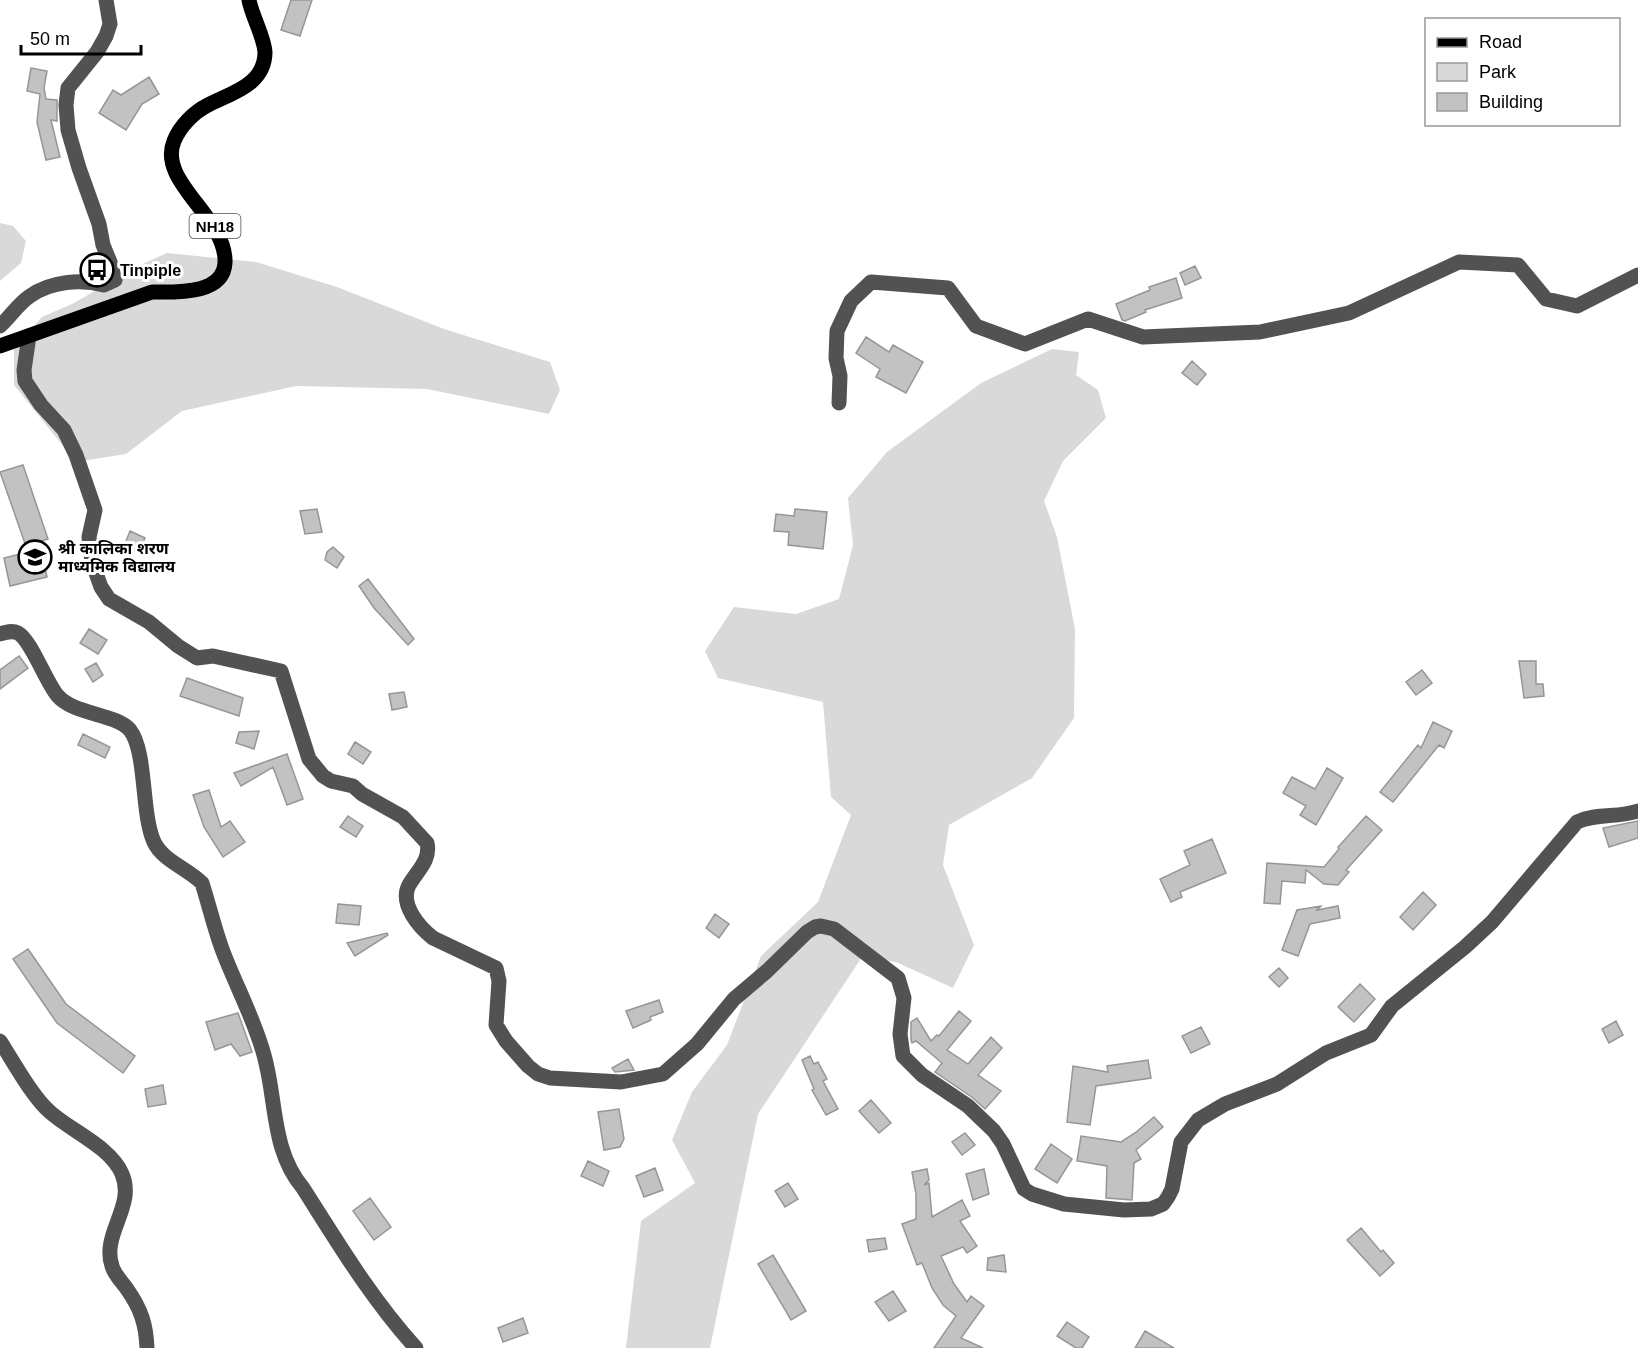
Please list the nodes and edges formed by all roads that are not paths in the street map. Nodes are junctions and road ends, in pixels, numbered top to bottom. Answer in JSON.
{"nodes":[{"id":1,"x":106,"y":0,"type":"edge"},
{"id":2,"x":249,"y":0,"type":"edge"},
{"id":3,"x":1638,"y":275,"type":"edge"},
{"id":4,"x":0,"y":326,"type":"edge"},
{"id":5,"x":28,"y":336,"type":"junction"},
{"id":6,"x":0,"y":346,"type":"edge"},
{"id":7,"x":839,"y":403,"type":"dead end"},
{"id":8,"x":0,"y":634,"type":"edge"},
{"id":9,"x":1638,"y":810,"type":"edge"},
{"id":10,"x":0,"y":1041,"type":"edge"},
{"id":11,"x":147,"y":1348,"type":"edge"},
{"id":12,"x":416,"y":1348,"type":"edge"}],
"edges":[{"from":1,"to":4,"type":"street"},
{"from":2,"to":5,"type":"main road","number":"NH18"},
{"from":3,"to":7,"type":"street"},
{"from":5,"to":6,"type":"main road","number":"NH18"},
{"from":5,"to":9,"type":"street"},
{"from":8,"to":12,"type":"street"},
{"from":10,"to":11,"type":"street"}]}
